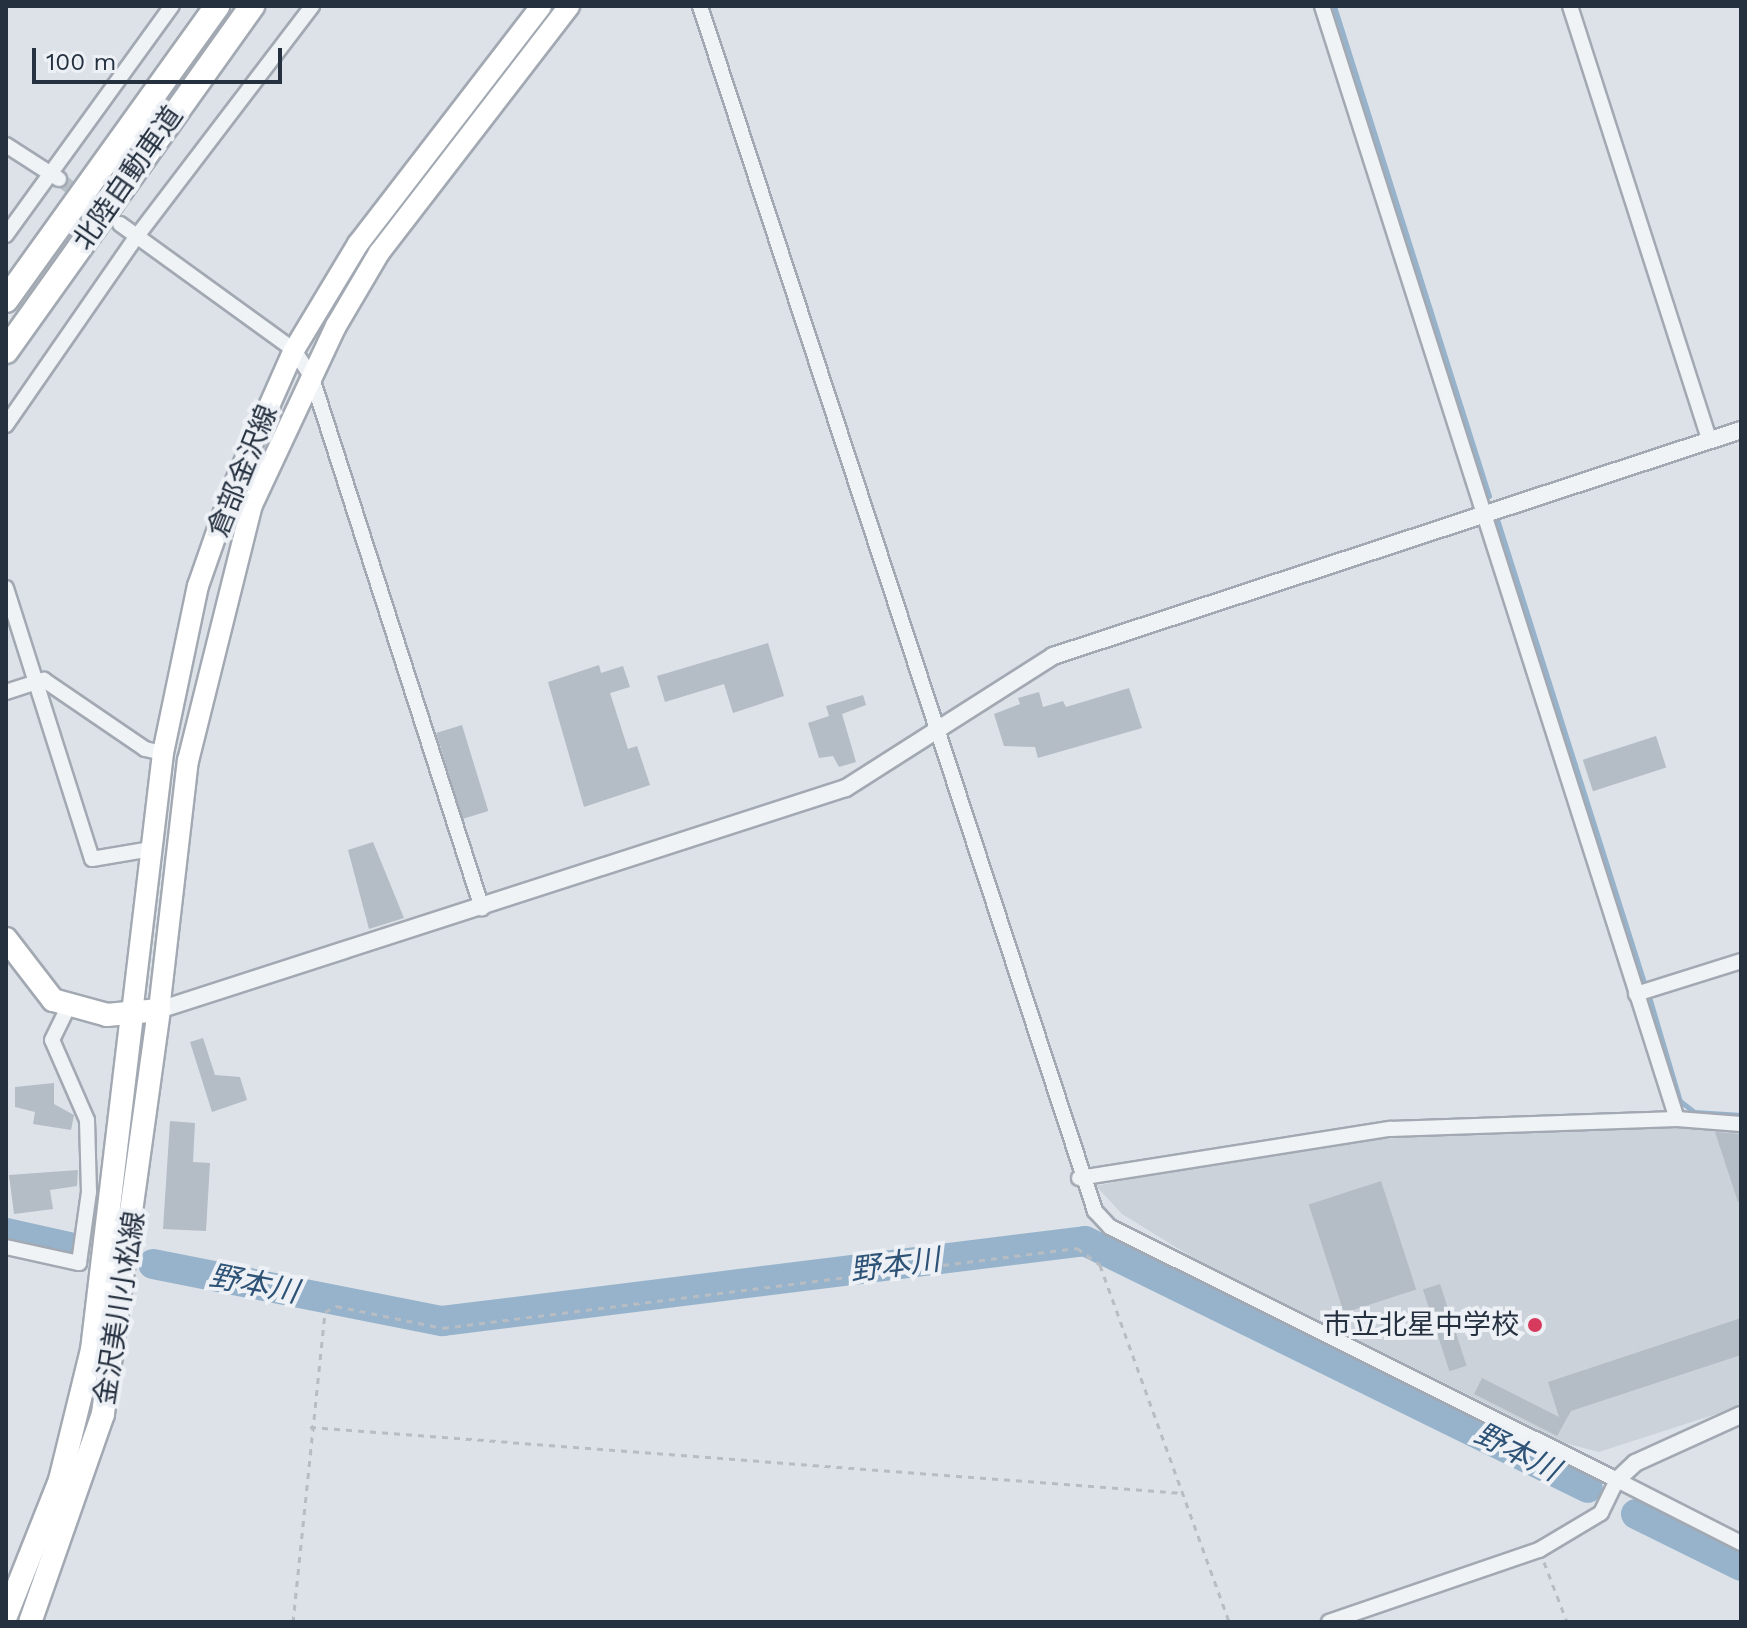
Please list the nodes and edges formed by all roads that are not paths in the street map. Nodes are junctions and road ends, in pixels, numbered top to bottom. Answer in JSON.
{"nodes":[{"id":1,"x":172,"y":6,"type":"edge"},
{"id":2,"x":217,"y":6,"type":"edge"},
{"id":3,"x":252,"y":6,"type":"edge"},
{"id":4,"x":312,"y":6,"type":"edge"},
{"id":5,"x":541,"y":6,"type":"edge"},
{"id":6,"x":569,"y":6,"type":"edge"},
{"id":7,"x":700,"y":6,"type":"edge"},
{"id":8,"x":1322,"y":6,"type":"edge"},
{"id":9,"x":1570,"y":6,"type":"edge"},
{"id":10,"x":6,"y":145,"type":"edge"},
{"id":11,"x":54,"y":176,"type":"junction"},
{"id":12,"x":120,"y":224,"type":"tunnel mouth"},
{"id":13,"x":6,"y":235,"type":"edge"},
{"id":14,"x":134,"y":240,"type":"junction"},
{"id":15,"x":6,"y":300,"type":"edge"},
{"id":16,"x":294,"y":350,"type":"junction"},
{"id":17,"x":6,"y":351,"type":"edge"},
{"id":18,"x":312,"y":378,"type":"junction"},
{"id":19,"x":6,"y":425,"type":"edge"},
{"id":20,"x":1741,"y":430,"type":"edge"},
{"id":21,"x":1709,"y":440,"type":"junction"},
{"id":22,"x":1482,"y":512,"type":"junction"},
{"id":23,"x":6,"y":588,"type":"edge"},
{"id":24,"x":36,"y":682,"type":"junction"},
{"id":25,"x":6,"y":692,"type":"edge"},
{"id":26,"x":934,"y":736,"type":"junction"},
{"id":27,"x":163,"y":753,"type":"junction"},
{"id":28,"x":151,"y":849,"type":"junction"},
{"id":29,"x":482,"y":908,"type":"junction"},
{"id":30,"x":6,"y":939,"type":"edge"},
{"id":31,"x":1741,"y":961,"type":"edge"},
{"id":32,"x":1636,"y":994,"type":"junction"},
{"id":33,"x":69,"y":1005,"type":"junction"},
{"id":34,"x":159,"y":1010,"type":"junction"},
{"id":35,"x":132,"y":1013,"type":"junction"},
{"id":36,"x":1677,"y":1119,"type":"junction"},
{"id":37,"x":1741,"y":1124,"type":"edge"},
{"id":38,"x":1079,"y":1178,"type":"junction"},
{"id":39,"x":6,"y":1247,"type":"edge"},
{"id":40,"x":1741,"y":1415,"type":"edge"},
{"id":41,"x":1617,"y":1480,"type":"junction"},
{"id":42,"x":1741,"y":1543,"type":"edge"},
{"id":43,"x":6,"y":1616,"type":"edge"},
{"id":44,"x":30,"y":1622,"type":"edge"},
{"id":45,"x":1329,"y":1622,"type":"edge"}],
"edges":[{"from":1,"to":11,"type":"street"},
{"from":2,"to":15,"type":"highway","name":"北陸自動車道"},
{"from":3,"to":17,"type":"highway","name":"北陸自動車道"},
{"from":4,"to":14,"type":"street"},
{"from":5,"to":16,"type":"main road","name":"倉部金沢線"},
{"from":6,"to":18,"type":"main road","name":"倉部金沢線"},
{"from":7,"to":26,"type":"street"},
{"from":8,"to":22,"type":"street"},
{"from":9,"to":21,"type":"street"},
{"from":10,"to":11,"type":"street"},
{"from":11,"to":13,"type":"street"},
{"from":12,"to":14,"type":"street"},
{"from":14,"to":16,"type":"street"},
{"from":14,"to":19,"type":"street"},
{"from":16,"to":18,"type":"street"},
{"from":16,"to":27,"type":"main road","name":"倉部金沢線"},
{"from":18,"to":29,"type":"street"},
{"from":18,"to":34,"type":"main road","name":"倉部金沢線"},
{"from":20,"to":21,"type":"street"},
{"from":21,"to":22,"type":"street"},
{"from":22,"to":26,"type":"street"},
{"from":22,"to":32,"type":"street"},
{"from":23,"to":24,"type":"street"},
{"from":24,"to":25,"type":"street"},
{"from":24,"to":27,"type":"street"},
{"from":24,"to":28,"type":"street"},
{"from":26,"to":29,"type":"street"},
{"from":26,"to":38,"type":"street"},
{"from":27,"to":28,"type":"main road","name":"倉部金沢線"},
{"from":28,"to":35,"type":"main road","name":"倉部金沢線"},
{"from":29,"to":34,"type":"street"},
{"from":30,"to":33,"type":"main road"},
{"from":31,"to":32,"type":"street"},
{"from":32,"to":36,"type":"street"},
{"from":33,"to":35,"type":"main road"},
{"from":33,"to":39,"type":"street"},
{"from":34,"to":35,"type":"main road"},
{"from":34,"to":44,"type":"main road","name":"金沢美川小松線"},
{"from":35,"to":43,"type":"main road","name":"金沢美川小松線"},
{"from":36,"to":37,"type":"street"},
{"from":36,"to":38,"type":"street"},
{"from":38,"to":41,"type":"street"},
{"from":40,"to":41,"type":"street"},
{"from":41,"to":42,"type":"street"},
{"from":41,"to":45,"type":"street"}]}
